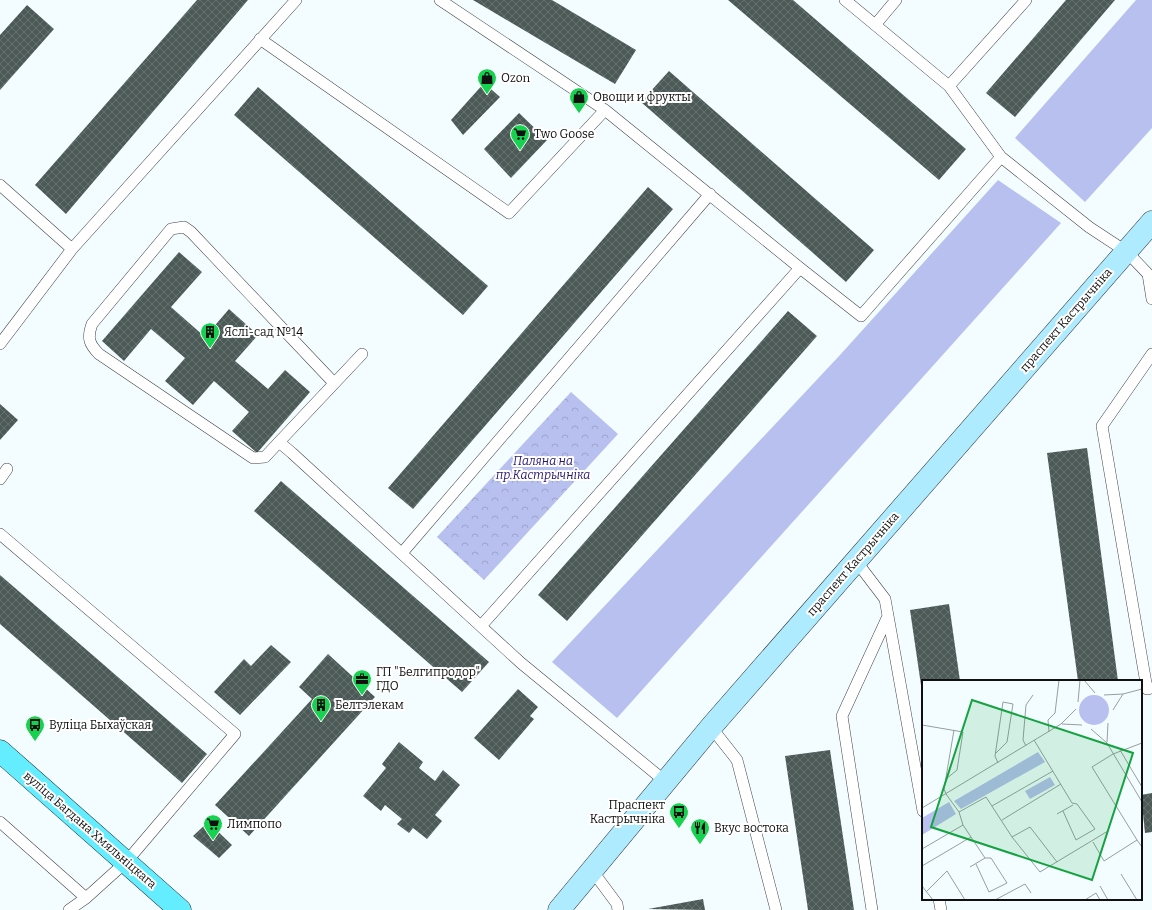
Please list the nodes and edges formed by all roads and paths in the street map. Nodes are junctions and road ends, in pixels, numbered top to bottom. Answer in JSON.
{"nodes":[{"id":1,"x":296,"y":0,"type":"edge"},
{"id":2,"x":440,"y":0,"type":"edge"},
{"id":3,"x":845,"y":0,"type":"edge"},
{"id":4,"x":896,"y":0,"type":"edge"},
{"id":5,"x":1026,"y":0,"type":"edge"},
{"id":6,"x":875,"y":25,"type":"junction"},
{"id":7,"x":260,"y":40,"type":"junction"},
{"id":8,"x":949,"y":86,"type":"junction"},
{"id":9,"x":605,"y":110,"type":"junction"},
{"id":10,"x":1001,"y":157,"type":"junction"},
{"id":11,"x":0,"y":185,"type":"edge"},
{"id":12,"x":710,"y":194,"type":"junction"},
{"id":13,"x":1152,"y":222,"type":"edge"},
{"id":14,"x":72,"y":248,"type":"junction"},
{"id":15,"x":1127,"y":252,"type":"junction"},
{"id":16,"x":800,"y":268,"type":"junction"},
{"id":17,"x":1152,"y":299,"type":"edge"},
{"id":18,"x":0,"y":344,"type":"edge"},
{"id":19,"x":362,"y":354,"type":"dead end"},
{"id":20,"x":1152,"y":354,"type":"edge"},
{"id":21,"x":334,"y":383,"type":"junction"},
{"id":22,"x":279,"y":442,"type":"junction"},
{"id":23,"x":7,"y":469,"type":"dead end"},
{"id":24,"x":0,"y":478,"type":"edge"},
{"id":25,"x":0,"y":534,"type":"edge"},
{"id":26,"x":402,"y":553,"type":"junction"},
{"id":27,"x":856,"y":561,"type":"junction"},
{"id":28,"x":888,"y":616,"type":"junction"},
{"id":29,"x":481,"y":626,"type":"junction"},
{"id":30,"x":1152,"y":688,"type":"edge"},
{"id":31,"x":711,"y":727,"type":"junction"},
{"id":32,"x":0,"y":751,"type":"edge"},
{"id":33,"x":666,"y":782,"type":"junction"},
{"id":34,"x":922,"y":805,"type":"edge"},
{"id":35,"x":0,"y":822,"type":"edge"},
{"id":36,"x":127,"y":861,"type":"junction"},
{"id":37,"x":591,"y":869,"type":"junction"},
{"id":38,"x":86,"y":898,"type":"junction"},
{"id":39,"x":939,"y":900,"type":"edge"},
{"id":40,"x":69,"y":910,"type":"edge"},
{"id":41,"x":180,"y":910,"type":"edge"},
{"id":42,"x":559,"y":910,"type":"edge"},
{"id":43,"x":618,"y":910,"type":"edge"},
{"id":44,"x":776,"y":910,"type":"edge"},
{"id":45,"x":872,"y":910,"type":"edge"},
{"id":46,"x":941,"y":910,"type":"edge"}],
"edges":[{"from":1,"to":7,"type":"lane"},
{"from":2,"to":9,"type":"lane"},
{"from":3,"to":6,"type":"lane"},
{"from":4,"to":6,"type":"lane"},
{"from":5,"to":8,"type":"lane"},
{"from":6,"to":8,"type":"lane"},
{"from":7,"to":9,"type":"lane"},
{"from":7,"to":14,"type":"lane"},
{"from":8,"to":10,"type":"lane"},
{"from":9,"to":12,"type":"lane"},
{"from":10,"to":15,"type":"lane"},
{"from":10,"to":16,"type":"lane"},
{"from":11,"to":14,"type":"lane"},
{"from":12,"to":16,"type":"lane"},
{"from":12,"to":26,"type":"lane"},
{"from":13,"to":15,"type":"main road","name":"праспект Кастрычніка"},
{"from":14,"to":18,"type":"lane"},
{"from":15,"to":17,"type":"lane"},
{"from":15,"to":27,"type":"main road","name":"праспект Кастрычніка"},
{"from":16,"to":29,"type":"lane"},
{"from":19,"to":21,"type":"lane"},
{"from":20,"to":30,"type":"lane"},
{"from":21,"to":22,"type":"lane"},
{"from":21,"to":22,"type":"lane"},
{"from":22,"to":26,"type":"lane"},
{"from":23,"to":24,"type":"lane"},
{"from":25,"to":36,"type":"lane"},
{"from":26,"to":29,"type":"lane"},
{"from":27,"to":28,"type":"lane"},
{"from":27,"to":31,"type":"main road","name":"праспект Кастрычніка"},
{"from":28,"to":34,"type":"lane"},
{"from":28,"to":45,"type":"lane"},
{"from":29,"to":33,"type":"lane"},
{"from":31,"to":33,"type":"main road","name":"праспект Кастрычніка"},
{"from":31,"to":44,"type":"lane"},
{"from":32,"to":36,"type":"main road","name":"вуліца Багдана Хмяльніцкага"},
{"from":33,"to":37,"type":"main road","name":"праспект Кастрычніка"},
{"from":35,"to":38,"type":"lane"},
{"from":36,"to":38,"type":"lane"},
{"from":36,"to":41,"type":"main road","name":"вуліца Багдана Хмяльніцкага"},
{"from":37,"to":42,"type":"main road","name":"праспект Кастрычніка"},
{"from":37,"to":43,"type":"lane"},
{"from":38,"to":40,"type":"lane"},
{"from":39,"to":46,"type":"lane"}]}
